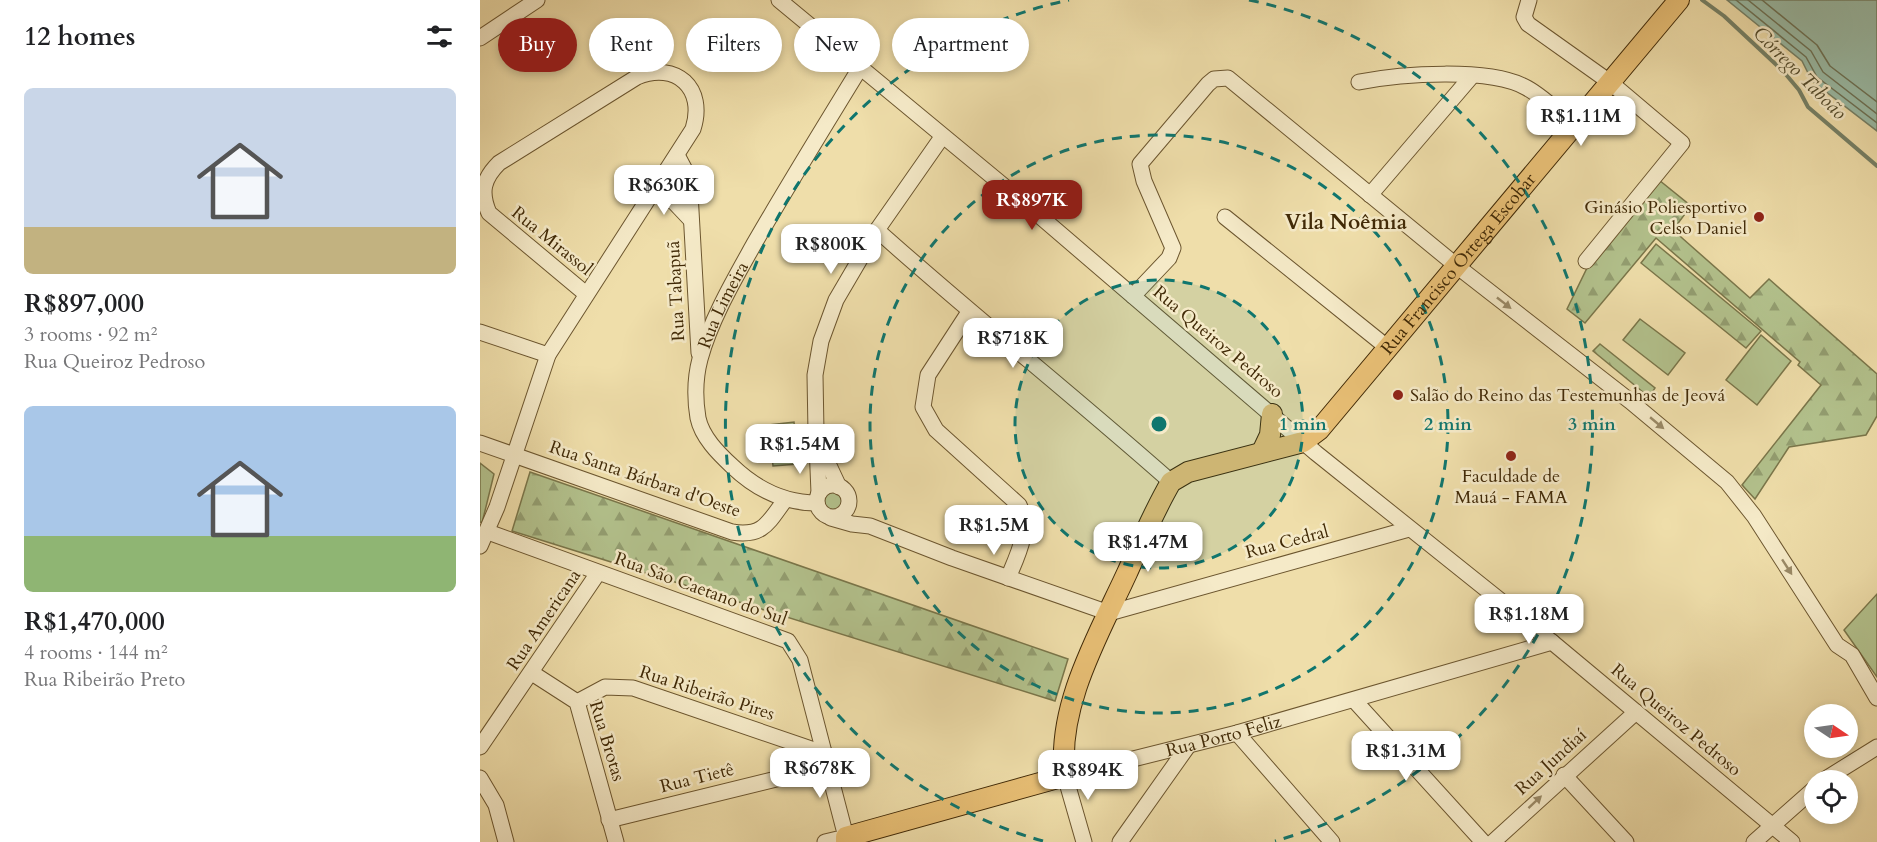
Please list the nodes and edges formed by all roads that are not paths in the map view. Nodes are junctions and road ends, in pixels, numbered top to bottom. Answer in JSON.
{"nodes":[{"id":1,"x":537,"y":0,"type":"edge"},
{"id":2,"x":779,"y":0,"type":"edge"},
{"id":3,"x":1529,"y":0,"type":"edge"},
{"id":4,"x":1675,"y":1,"type":"edge"},
{"id":5,"x":800,"y":18,"type":"edge"},
{"id":6,"x":480,"y":38,"type":"edge"},
{"id":7,"x":858,"y":72,"type":"edge"},
{"id":8,"x":865,"y":72,"type":"edge"},
{"id":9,"x":1471,"y":76,"type":"junction"},
{"id":10,"x":1359,"y":82,"type":"dead end"},
{"id":11,"x":1611,"y":83,"type":"junction"},
{"id":12,"x":1574,"y":126,"type":"junction"},
{"id":13,"x":942,"y":137,"type":"junction"},
{"id":14,"x":677,"y":155,"type":"junction"},
{"id":15,"x":483,"y":178,"type":"edge"},
{"id":16,"x":652,"y":193,"type":"junction"},
{"id":17,"x":1370,"y":195,"type":"junction"},
{"id":18,"x":1225,"y":217,"type":"dead end"},
{"id":19,"x":691,"y":220,"type":"junction"},
{"id":20,"x":877,"y":230,"type":"junction"},
{"id":21,"x":1586,"y":261,"type":"dead end"},
{"id":22,"x":1458,"y":267,"type":"junction"},
{"id":23,"x":586,"y":294,"type":"junction"},
{"id":24,"x":1132,"y":296,"type":"junction"},
{"id":25,"x":969,"y":312,"type":"junction"},
{"id":26,"x":480,"y":332,"type":"edge"},
{"id":27,"x":1388,"y":348,"type":"junction"},
{"id":28,"x":548,"y":355,"type":"junction"},
{"id":29,"x":700,"y":360,"type":"junction"},
{"id":30,"x":1272,"y":414,"type":"junction"},
{"id":31,"x":818,"y":442,"type":"junction"},
{"id":32,"x":1303,"y":442,"type":"junction"},
{"id":33,"x":480,"y":443,"type":"edge"},
{"id":34,"x":1262,"y":452,"type":"junction"},
{"id":35,"x":514,"y":455,"type":"junction"},
{"id":36,"x":1171,"y":482,"type":"junction"},
{"id":37,"x":844,"y":493,"type":"junction"},
{"id":38,"x":818,"y":498,"type":"junction"},
{"id":39,"x":785,"y":500,"type":"junction"},
{"id":40,"x":831,"y":518,"type":"junction"},
{"id":41,"x":870,"y":526,"type":"junction"},
{"id":42,"x":1409,"y":529,"type":"junction"},
{"id":43,"x":488,"y":532,"type":"junction"},
{"id":44,"x":480,"y":546,"type":"edge"},
{"id":45,"x":598,"y":573,"type":"junction"},
{"id":46,"x":1008,"y":578,"type":"junction"},
{"id":47,"x":1108,"y":613,"type":"junction"},
{"id":48,"x":1552,"y":642,"type":"junction"},
{"id":49,"x":532,"y":673,"type":"junction"},
{"id":50,"x":1877,"y":698,"type":"edge"},
{"id":51,"x":1354,"y":700,"type":"junction"},
{"id":52,"x":577,"y":702,"type":"junction"},
{"id":53,"x":1636,"y":712,"type":"junction"},
{"id":54,"x":1237,"y":733,"type":"junction"},
{"id":55,"x":1188,"y":746,"type":"junction"},
{"id":56,"x":480,"y":747,"type":"edge"},
{"id":57,"x":1877,"y":747,"type":"edge"},
{"id":58,"x":828,"y":760,"type":"junction"},
{"id":59,"x":1840,"y":770,"type":"edge"},
{"id":60,"x":1564,"y":775,"type":"junction"},
{"id":61,"x":1065,"y":776,"type":"junction"},
{"id":62,"x":480,"y":778,"type":"edge"},
{"id":63,"x":1804,"y":798,"type":"edge"},
{"id":64,"x":609,"y":820,"type":"junction"},
{"id":65,"x":1773,"y":825,"type":"junction"},
{"id":66,"x":846,"y":839,"type":"edge"},
{"id":67,"x":1081,"y":839,"type":"edge"},
{"id":68,"x":1120,"y":841,"type":"edge"},
{"id":69,"x":506,"y":842,"type":"edge"},
{"id":70,"x":616,"y":842,"type":"edge"},
{"id":71,"x":825,"y":842,"type":"edge"},
{"id":72,"x":1332,"y":842,"type":"edge"},
{"id":73,"x":1483,"y":842,"type":"edge"},
{"id":74,"x":1493,"y":842,"type":"edge"},
{"id":75,"x":1626,"y":842,"type":"edge"},
{"id":76,"x":1754,"y":842,"type":"edge"},
{"id":77,"x":1792,"y":842,"type":"edge"}],
"edges":[{"from":1,"to":6,"type":"street"},
{"from":2,"to":5,"type":"street","name":"Rua Queiroz Pedroso"},
{"from":3,"to":11,"type":"street"},
{"from":4,"to":11,"type":"main road","name":"Rua Francisco Ortega Escobar"},
{"from":7,"to":29,"type":"street","name":"Rua Limeira"},
{"from":8,"to":13,"type":"street","name":"Rua Queiroz Pedroso"},
{"from":9,"to":10,"type":"street"},
{"from":9,"to":12,"type":"street"},
{"from":9,"to":17,"type":"street"},
{"from":11,"to":12,"type":"main road","name":"Rua Francisco Ortega Escobar"},
{"from":11,"to":21,"type":"street"},
{"from":12,"to":22,"type":"main road","name":"Rua Francisco Ortega Escobar"},
{"from":13,"to":20,"type":"street"},
{"from":13,"to":24,"type":"street","name":"Rua Queiroz Pedroso"},
{"from":14,"to":15,"type":"street","name":"Rua Mirassol"},
{"from":14,"to":16,"type":"street","name":"Rua Mirassol"},
{"from":14,"to":19,"type":"street","name":"Rua Tabapuã"},
{"from":15,"to":23,"type":"street","name":"Rua Mirassol"},
{"from":16,"to":19,"type":"street","name":"Rua Tabapuã"},
{"from":16,"to":23,"type":"street","name":"Rua Mirassol"},
{"from":17,"to":22,"type":"street"},
{"from":17,"to":24,"type":"street"},
{"from":18,"to":27,"type":"street"},
{"from":19,"to":29,"type":"street","name":"Rua Tabapuã"},
{"from":20,"to":25,"type":"street"},
{"from":20,"to":31,"type":"street"},
{"from":22,"to":27,"type":"main road","name":"Rua Francisco Ortega Escobar"},
{"from":22,"to":50,"type":"street","one_way":true},
{"from":23,"to":28,"type":"street","name":"Rua Mirassol"},
{"from":24,"to":30,"type":"street","name":"Rua Queiroz Pedroso"},
{"from":25,"to":36,"type":"street"},
{"from":25,"to":46,"type":"street"},
{"from":26,"to":28,"type":"street"},
{"from":27,"to":32,"type":"main road","name":"Rua Francisco Ortega Escobar"},
{"from":28,"to":35,"type":"street","name":"Rua Mirassol"},
{"from":29,"to":39,"type":"street","name":"Rua Limeira"},
{"from":30,"to":32,"type":"street","name":"Rua Queiroz Pedroso"},
{"from":30,"to":34,"type":"main road"},
{"from":31,"to":37,"type":"street"},
{"from":31,"to":38,"type":"street"},
{"from":32,"to":34,"type":"main road"},
{"from":32,"to":42,"type":"street","name":"Rua Queiroz Pedroso"},
{"from":33,"to":35,"type":"street","name":"Rua Santa Bárbara d'Oeste"},
{"from":34,"to":36,"type":"main road"},
{"from":35,"to":39,"type":"street","name":"Rua Santa Bárbara d'Oeste"},
{"from":35,"to":43,"type":"street","name":"Rua Mirassol"},
{"from":36,"to":47,"type":"main road"},
{"from":37,"to":38,"type":"street"},
{"from":37,"to":40,"type":"street"},
{"from":37,"to":41,"type":"street"},
{"from":38,"to":39,"type":"street","name":"Rua Limeira"},
{"from":38,"to":40,"type":"street"},
{"from":40,"to":41,"type":"street"},
{"from":41,"to":46,"type":"street"},
{"from":42,"to":47,"type":"street","name":"Rua Cedral"},
{"from":42,"to":48,"type":"street","name":"Rua Queiroz Pedroso"},
{"from":43,"to":44,"type":"street","name":"Rua Mirassol"},
{"from":43,"to":45,"type":"street","name":"Rua São Caetano do Sul"},
{"from":45,"to":49,"type":"street","name":"Rua Americana"},
{"from":45,"to":58,"type":"street","name":"Rua São Caetano do Sul"},
{"from":46,"to":47,"type":"street"},
{"from":47,"to":61,"type":"main road"},
{"from":48,"to":51,"type":"street","name":"Rua Porto Feliz"},
{"from":48,"to":53,"type":"street","name":"Rua Queiroz Pedroso"},
{"from":49,"to":52,"type":"street","name":"Rua Brotas"},
{"from":49,"to":56,"type":"street","name":"Rua Americana"},
{"from":51,"to":54,"type":"street","name":"Rua Porto Feliz"},
{"from":51,"to":73,"type":"street"},
{"from":52,"to":58,"type":"street","name":"Rua Ribeirão Pires"},
{"from":52,"to":64,"type":"street","name":"Rua Brotas"},
{"from":53,"to":60,"type":"street","name":"Rua Jundiaí"},
{"from":53,"to":65,"type":"street","name":"Rua Queiroz Pedroso"},
{"from":54,"to":55,"type":"street","name":"Rua Porto Feliz"},
{"from":54,"to":72,"type":"street"},
{"from":55,"to":61,"type":"street","name":"Rua Porto Feliz"},
{"from":55,"to":68,"type":"street"},
{"from":57,"to":59,"type":"street"},
{"from":58,"to":64,"type":"street","name":"Rua Tietê"},
{"from":58,"to":66,"type":"street"},
{"from":74,"to":60,"type":"street","name":"Rua Jundiaí","one_way":true},
{"from":60,"to":75,"type":"street"},
{"from":61,"to":66,"type":"main road","name":"Rua Porto Feliz"},
{"from":61,"to":67,"type":"street"},
{"from":62,"to":69,"type":"street"},
{"from":63,"to":65,"type":"street"},
{"from":64,"to":70,"type":"street","name":"Rua Brotas"},
{"from":65,"to":76,"type":"street"},
{"from":65,"to":77,"type":"street","name":"Rua Queiroz Pedroso"},
{"from":66,"to":71,"type":"street","name":"Rua Porto Feliz"}]}
